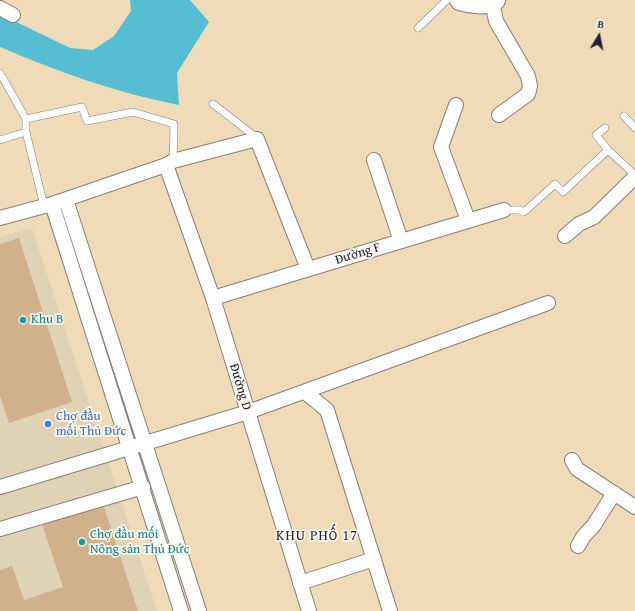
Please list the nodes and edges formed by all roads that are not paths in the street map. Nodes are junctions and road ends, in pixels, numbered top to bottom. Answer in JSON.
{"nodes":[{"id":1,"x":447,"y":0,"type":"edge"},
{"id":2,"x":460,"y":0,"type":"edge"},
{"id":3,"x":493,"y":1,"type":"edge"},
{"id":4,"x":0,"y":8,"type":"edge"},
{"id":5,"x":13,"y":15,"type":"dead end"},
{"id":6,"x":418,"y":28,"type":"dead end"},
{"id":7,"x":0,"y":73,"type":"edge"},
{"id":8,"x":213,"y":104,"type":"dead end"},
{"id":9,"x":456,"y":105,"type":"dead end"},
{"id":10,"x":499,"y":115,"type":"dead end"},
{"id":11,"x":624,"y":116,"type":"dead end"},
{"id":12,"x":26,"y":119,"type":"junction"},
{"id":13,"x":605,"y":128,"type":"dead end"},
{"id":14,"x":635,"y":128,"type":"edge"},
{"id":15,"x":26,"y":132,"type":"junction"},
{"id":16,"x":257,"y":138,"type":"junction"},
{"id":17,"x":0,"y":140,"type":"edge"},
{"id":18,"x":608,"y":150,"type":"junction"},
{"id":19,"x":374,"y":160,"type":"dead end"},
{"id":20,"x":169,"y":163,"type":"junction"},
{"id":21,"x":635,"y":176,"type":"edge"},
{"id":22,"x":66,"y":200,"type":"junction"},
{"id":23,"x":48,"y":205,"type":"junction"},
{"id":24,"x":504,"y":210,"type":"joint"},
{"id":25,"x":0,"y":218,"type":"edge"},
{"id":26,"x":468,"y":220,"type":"junction"},
{"id":27,"x":564,"y":236,"type":"dead end"},
{"id":28,"x":401,"y":241,"type":"junction"},
{"id":29,"x":308,"y":269,"type":"junction"},
{"id":30,"x":213,"y":298,"type":"junction"},
{"id":31,"x":548,"y":303,"type":"dead end"},
{"id":32,"x":305,"y":392,"type":"junction"},
{"id":33,"x":248,"y":412,"type":"junction"},
{"id":34,"x":144,"y":444,"type":"junction"},
{"id":35,"x":130,"y":449,"type":"junction"},
{"id":36,"x":572,"y":460,"type":"dead end"},
{"id":37,"x":0,"y":487,"type":"edge"},
{"id":38,"x":143,"y":487,"type":"junction"},
{"id":39,"x":614,"y":493,"type":"junction"},
{"id":40,"x":635,"y":507,"type":"edge"},
{"id":41,"x":0,"y":529,"type":"edge"},
{"id":42,"x":578,"y":546,"type":"dead end"},
{"id":43,"x":374,"y":559,"type":"junction"},
{"id":44,"x":300,"y":583,"type":"junction"},
{"id":45,"x":181,"y":611,"type":"edge"},
{"id":46,"x":199,"y":611,"type":"edge"},
{"id":47,"x":309,"y":611,"type":"edge"},
{"id":48,"x":390,"y":611,"type":"edge"}],
"edges":[{"from":1,"to":6,"type":"lane"},
{"from":2,"to":3,"type":"main road"},
{"from":3,"to":10,"type":"street"},
{"from":4,"to":5,"type":"street"},
{"from":7,"to":12,"type":"lane"},
{"from":8,"to":16,"type":"lane"},
{"from":9,"to":26,"type":"street"},
{"from":11,"to":14,"type":"lane"},
{"from":12,"to":15,"type":"lane"},
{"from":12,"to":20,"type":"lane"},
{"from":13,"to":18,"type":"lane"},
{"from":15,"to":17,"type":"lane"},
{"from":15,"to":23,"type":"lane"},
{"from":16,"to":20,"type":"street"},
{"from":16,"to":29,"type":"street"},
{"from":18,"to":21,"type":"lane"},
{"from":18,"to":24,"type":"lane"},
{"from":19,"to":28,"type":"street"},
{"from":20,"to":22,"type":"street"},
{"from":20,"to":30,"type":"street","name":"Đường D"},
{"from":21,"to":27,"type":"street"},
{"from":22,"to":23,"type":"street"},
{"from":22,"to":34,"type":"street"},
{"from":23,"to":25,"type":"street"},
{"from":23,"to":35,"type":"street"},
{"from":24,"to":26,"type":"street","name":"Đường F"},
{"from":26,"to":28,"type":"street","name":"Đường F"},
{"from":28,"to":29,"type":"street","name":"Đường F"},
{"from":29,"to":30,"type":"street","name":"Đường F"},
{"from":30,"to":33,"type":"street","name":"Đường D"},
{"from":31,"to":32,"type":"street"},
{"from":32,"to":33,"type":"street"},
{"from":32,"to":43,"type":"street"},
{"from":33,"to":34,"type":"street"},
{"from":33,"to":44,"type":"street","name":"Đường D"},
{"from":34,"to":35,"type":"street"},
{"from":34,"to":46,"type":"street"},
{"from":35,"to":37,"type":"street"},
{"from":35,"to":38,"type":"street"},
{"from":36,"to":39,"type":"street"},
{"from":38,"to":41,"type":"street"},
{"from":38,"to":45,"type":"street"},
{"from":39,"to":40,"type":"street"},
{"from":39,"to":42,"type":"street"},
{"from":43,"to":44,"type":"street"},
{"from":43,"to":48,"type":"street"},
{"from":44,"to":47,"type":"street","name":"Đường D"}]}
